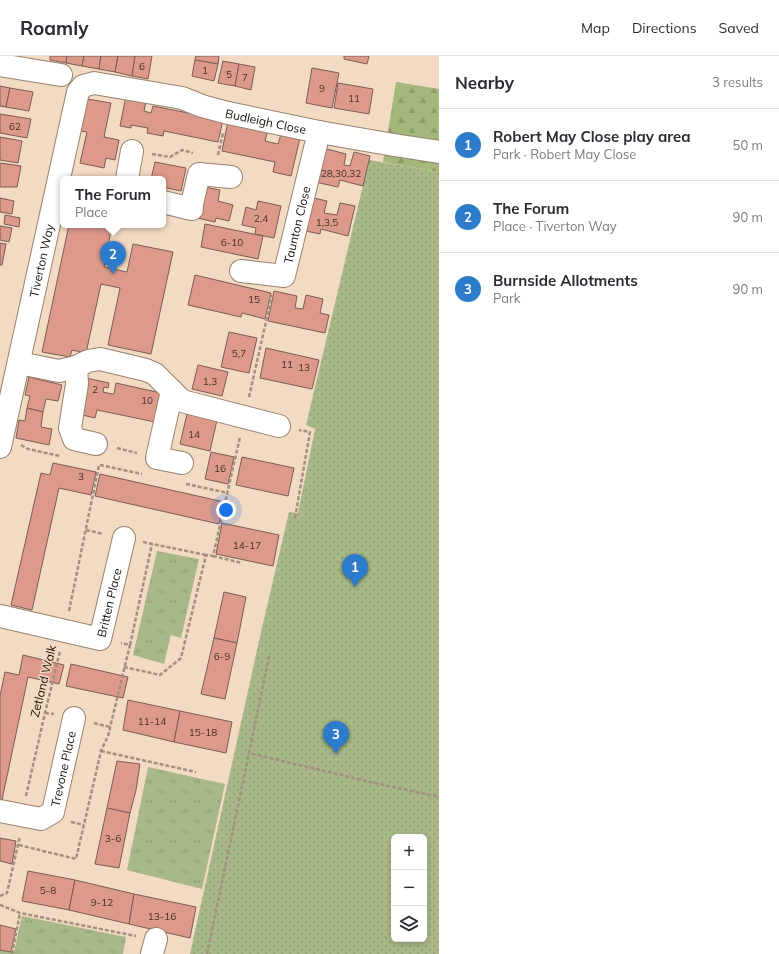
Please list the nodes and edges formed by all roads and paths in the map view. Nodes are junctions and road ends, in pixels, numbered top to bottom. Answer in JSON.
{"nodes":[{"id":1,"x":0,"y":65,"type":"edge"},
{"id":2,"x":61,"y":75,"type":"dead end"},
{"id":3,"x":94,"y":83,"type":"joint"},
{"id":4,"x":228,"y":113,"type":"junction"},
{"id":5,"x":319,"y":132,"type":"junction"},
{"id":6,"x":132,"y":152,"type":"joint"},
{"id":7,"x":439,"y":152,"type":"edge"},
{"id":8,"x":196,"y":153,"type":"dead end"},
{"id":9,"x":62,"y":176,"type":"edge"},
{"id":10,"x":128,"y":176,"type":"edge"},
{"id":11,"x":223,"y":176,"type":"joint"},
{"id":12,"x":60,"y":184,"type":"edge"},
{"id":13,"x":166,"y":203,"type":"edge"},
{"id":14,"x":241,"y":271,"type":"dead end"},
{"id":15,"x":276,"y":275,"type":"junction"},
{"id":16,"x":19,"y":363,"type":"junction"},
{"id":17,"x":76,"y":367,"type":"junction"},
{"id":18,"x":172,"y":390,"type":"junction"},
{"id":19,"x":245,"y":417,"type":"junction"},
{"id":20,"x":279,"y":426,"type":"joint"},
{"id":21,"x":1,"y":443,"type":"edge"},
{"id":22,"x":96,"y":444,"type":"joint"},
{"id":23,"x":63,"y":457,"type":"dead end"},
{"id":24,"x":158,"y":458,"type":"junction"},
{"id":25,"x":182,"y":473,"type":"joint"},
{"id":26,"x":144,"y":475,"type":"dead end"},
{"id":27,"x":228,"y":493,"type":"junction"},
{"id":28,"x":295,"y":518,"type":"dead end"},
{"id":29,"x":124,"y":538,"type":"dead end"},
{"id":30,"x":152,"y":544,"type":"dead end"},
{"id":31,"x":213,"y":556,"type":"junction"},
{"id":32,"x":242,"y":563,"type":"dead end"},
{"id":33,"x":0,"y":616,"type":"edge"},
{"id":34,"x":65,"y":630,"type":"junction"},
{"id":35,"x":100,"y":639,"type":"junction"},
{"id":36,"x":130,"y":645,"type":"junction"},
{"id":37,"x":269,"y":656,"type":"dead end"},
{"id":38,"x":124,"y":667,"type":"junction"},
{"id":39,"x":74,"y":718,"type":"dead end"},
{"id":40,"x":101,"y":751,"type":"junction"},
{"id":41,"x":248,"y":753,"type":"junction"},
{"id":42,"x":196,"y":772,"type":"dead end"},
{"id":43,"x":439,"y":797,"type":"edge"},
{"id":44,"x":0,"y":811,"type":"edge"},
{"id":45,"x":22,"y":815,"type":"junction"},
{"id":46,"x":19,"y":845,"type":"junction"},
{"id":47,"x":0,"y":896,"type":"edge"},
{"id":48,"x":0,"y":905,"type":"edge"},
{"id":49,"x":20,"y":914,"type":"junction"},
{"id":50,"x":154,"y":947,"type":"edge"},
{"id":51,"x":12,"y":954,"type":"edge"},
{"id":52,"x":207,"y":954,"type":"edge"}],
"edges":[{"from":1,"to":2,"type":"street"},
{"from":3,"to":4,"type":"street","name":"Budleigh Close"},
{"from":3,"to":9,"type":"street","name":"Tiverton Way"},
{"from":4,"to":5,"type":"street","name":"Budleigh Close"},
{"from":4,"to":11,"type":"path"},
{"from":5,"to":7,"type":"street","name":"Budleigh Close"},
{"from":5,"to":15,"type":"street","name":"Taunton Close"},
{"from":6,"to":8,"type":"path"},
{"from":6,"to":10,"type":"street"},
{"from":11,"to":13,"type":"street"},
{"from":12,"to":16,"type":"street","name":"Tiverton Way"},
{"from":14,"to":15,"type":"street","name":"Taunton Close"},
{"from":15,"to":19,"type":"path"},
{"from":16,"to":17,"type":"street"},
{"from":16,"to":21,"type":"street","name":"Tiverton Way"},
{"from":17,"to":18,"type":"street"},
{"from":17,"to":22,"type":"street"},
{"from":18,"to":19,"type":"street"},
{"from":18,"to":24,"type":"street"},
{"from":19,"to":20,"type":"street"},
{"from":19,"to":27,"type":"path"},
{"from":20,"to":28,"type":"path"},
{"from":21,"to":23,"type":"path"},
{"from":22,"to":24,"type":"path"},
{"from":24,"to":25,"type":"street"},
{"from":25,"to":27,"type":"path"},
{"from":26,"to":34,"type":"path","name":"Zetland Walk"},
{"from":27,"to":31,"type":"path"},
{"from":29,"to":35,"type":"street","name":"Britten Place"},
{"from":30,"to":36,"type":"path"},
{"from":31,"to":32,"type":"path"},
{"from":31,"to":38,"type":"path"},
{"from":33,"to":34,"type":"street","name":"Britten Place"},
{"from":34,"to":35,"type":"street","name":"Britten Place"},
{"from":34,"to":45,"type":"path","name":"Zetland Walk"},
{"from":35,"to":36,"type":"path"},
{"from":36,"to":38,"type":"path"},
{"from":37,"to":41,"type":"path"},
{"from":38,"to":40,"type":"path"},
{"from":39,"to":45,"type":"street","name":"Trevone Place"},
{"from":40,"to":42,"type":"path"},
{"from":40,"to":46,"type":"path"},
{"from":41,"to":43,"type":"path"},
{"from":41,"to":52,"type":"path"},
{"from":44,"to":45,"type":"street","name":"Trevone Place"},
{"from":45,"to":46,"type":"path","name":"Zetland Walk"},
{"from":46,"to":47,"type":"path","name":"Zetland Walk"},
{"from":48,"to":49,"type":"path"},
{"from":49,"to":50,"type":"path"},
{"from":49,"to":51,"type":"path"}]}
